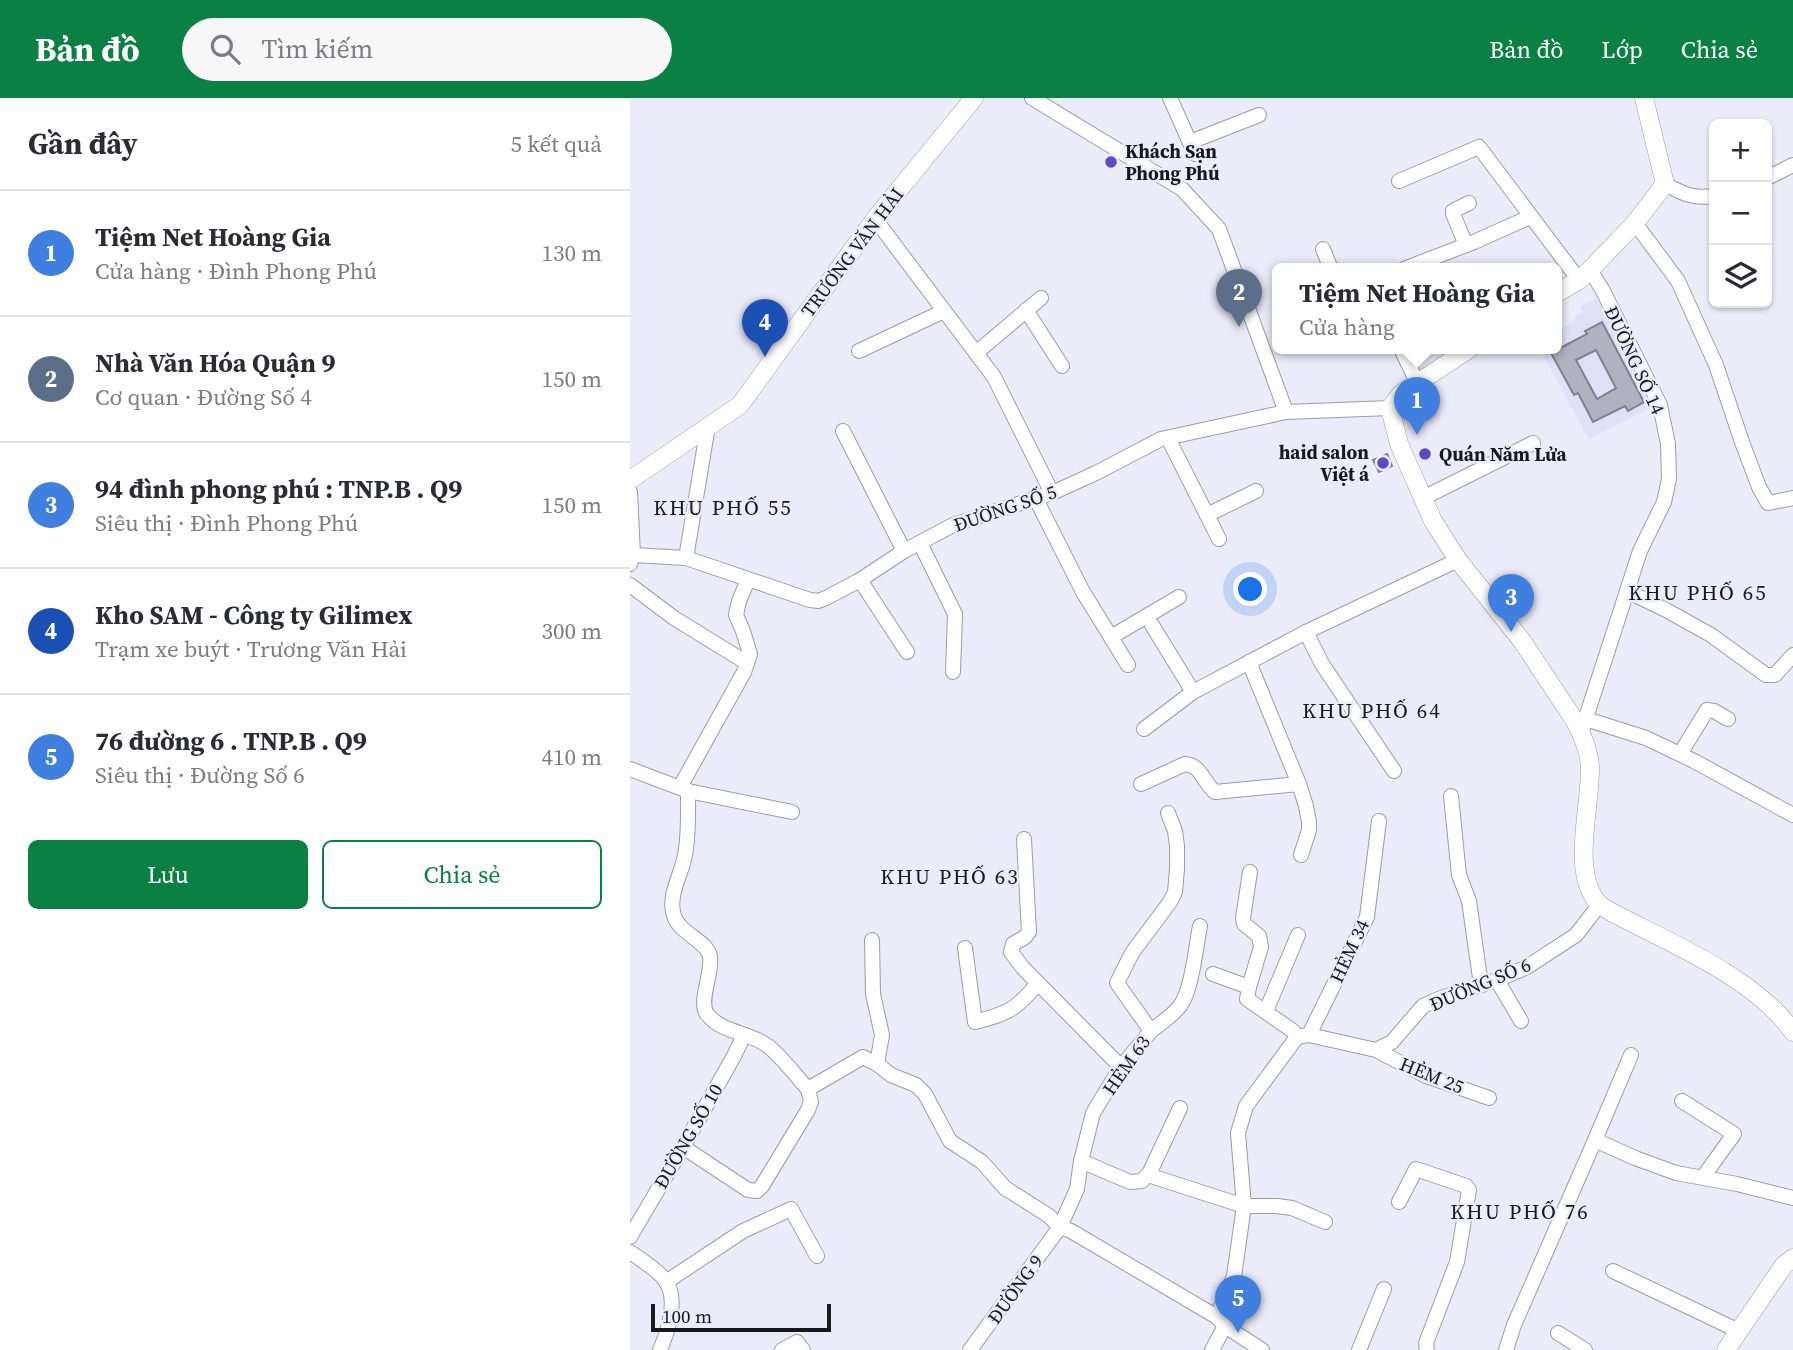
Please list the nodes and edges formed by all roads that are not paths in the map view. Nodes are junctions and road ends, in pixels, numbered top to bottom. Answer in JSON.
{"nodes":[{"id":1,"x":974,"y":98,"type":"edge"},
{"id":2,"x":1032,"y":98,"type":"edge"},
{"id":3,"x":1170,"y":98,"type":"edge"},
{"id":4,"x":1644,"y":98,"type":"edge"},
{"id":5,"x":1259,"y":115,"type":"dead end"},
{"id":6,"x":1793,"y":166,"type":"edge"},
{"id":7,"x":1772,"y":176,"type":"edge"},
{"id":8,"x":1399,"y":181,"type":"dead end"},
{"id":9,"x":1665,"y":184,"type":"junction"},
{"id":10,"x":1709,"y":196,"type":"edge"},
{"id":11,"x":1469,"y":203,"type":"dead end"},
{"id":12,"x":1530,"y":217,"type":"junction"},
{"id":13,"x":875,"y":219,"type":"junction"},
{"id":14,"x":1634,"y":223,"type":"junction"},
{"id":15,"x":1466,"y":245,"type":"junction"},
{"id":16,"x":1323,"y":248,"type":"dead end"},
{"id":17,"x":1329,"y":263,"type":"edge"},
{"id":18,"x":1420,"y":263,"type":"edge"},
{"id":19,"x":1584,"y":275,"type":"junction"},
{"id":20,"x":1562,"y":290,"type":"edge"},
{"id":21,"x":1041,"y":298,"type":"dead end"},
{"id":22,"x":1026,"y":310,"type":"junction"},
{"id":23,"x":944,"y":311,"type":"junction"},
{"id":24,"x":859,"y":351,"type":"dead end"},
{"id":25,"x":976,"y":353,"type":"junction"},
{"id":26,"x":1403,"y":354,"type":"edge"},
{"id":27,"x":1461,"y":354,"type":"edge"},
{"id":28,"x":1062,"y":366,"type":"dead end"},
{"id":29,"x":1417,"y":382,"type":"junction"},
{"id":30,"x":1390,"y":408,"type":"junction"},
{"id":31,"x":1286,"y":412,"type":"junction"},
{"id":32,"x":708,"y":426,"type":"junction"},
{"id":33,"x":843,"y":431,"type":"dead end"},
{"id":34,"x":1168,"y":438,"type":"junction"},
{"id":35,"x":1533,"y":443,"type":"dead end"},
{"id":36,"x":630,"y":480,"type":"edge"},
{"id":37,"x":1256,"y":491,"type":"dead end"},
{"id":38,"x":630,"y":492,"type":"edge"},
{"id":39,"x":1052,"y":493,"type":"junction"},
{"id":40,"x":1035,"y":498,"type":"junction"},
{"id":41,"x":1423,"y":498,"type":"junction"},
{"id":42,"x":1793,"y":498,"type":"edge"},
{"id":43,"x":1207,"y":515,"type":"junction"},
{"id":44,"x":1219,"y":539,"type":"dead end"},
{"id":45,"x":920,"y":542,"type":"junction"},
{"id":46,"x":904,"y":551,"type":"junction"},
{"id":47,"x":685,"y":558,"type":"junction"},
{"id":48,"x":631,"y":560,"type":"edge"},
{"id":49,"x":1458,"y":560,"type":"junction"},
{"id":50,"x":748,"y":580,"type":"junction"},
{"id":51,"x":860,"y":580,"type":"junction"},
{"id":52,"x":630,"y":585,"type":"edge"},
{"id":53,"x":1628,"y":591,"type":"junction"},
{"id":54,"x":1179,"y":597,"type":"dead end"},
{"id":55,"x":1152,"y":625,"type":"dead end"},
{"id":56,"x":1306,"y":632,"type":"junction"},
{"id":57,"x":1111,"y":638,"type":"junction"},
{"id":58,"x":907,"y":652,"type":"dead end"},
{"id":59,"x":1793,"y":655,"type":"edge"},
{"id":60,"x":1250,"y":662,"type":"junction"},
{"id":61,"x":747,"y":663,"type":"junction"},
{"id":62,"x":1128,"y":665,"type":"dead end"},
{"id":63,"x":953,"y":673,"type":"dead end"},
{"id":64,"x":1194,"y":692,"type":"junction"},
{"id":65,"x":1728,"y":719,"type":"dead end"},
{"id":66,"x":1584,"y":726,"type":"junction"},
{"id":67,"x":1144,"y":729,"type":"dead end"},
{"id":68,"x":1680,"y":754,"type":"junction"},
{"id":69,"x":630,"y":769,"type":"edge"},
{"id":70,"x":1394,"y":771,"type":"dead end"},
{"id":71,"x":1142,"y":784,"type":"dead end"},
{"id":72,"x":1299,"y":784,"type":"junction"},
{"id":73,"x":684,"y":789,"type":"junction"},
{"id":74,"x":1451,"y":796,"type":"dead end"},
{"id":75,"x":792,"y":812,"type":"dead end"},
{"id":76,"x":1168,"y":813,"type":"dead end"},
{"id":77,"x":1793,"y":815,"type":"edge"},
{"id":78,"x":1379,"y":821,"type":"dead end"},
{"id":79,"x":1024,"y":839,"type":"dead end"},
{"id":80,"x":1301,"y":855,"type":"dead end"},
{"id":81,"x":1250,"y":872,"type":"dead end"},
{"id":82,"x":1600,"y":904,"type":"junction"},
{"id":83,"x":1200,"y":926,"type":"dead end"},
{"id":84,"x":1298,"y":935,"type":"dead end"},
{"id":85,"x":872,"y":940,"type":"dead end"},
{"id":86,"x":965,"y":948,"type":"dead end"},
{"id":87,"x":1213,"y":974,"type":"dead end"},
{"id":88,"x":1497,"y":979,"type":"junction"},
{"id":89,"x":1038,"y":983,"type":"junction"},
{"id":90,"x":1481,"y":985,"type":"junction"},
{"id":91,"x":1249,"y":987,"type":"junction"},
{"id":92,"x":1266,"y":1011,"type":"junction"},
{"id":93,"x":1521,"y":1021,"type":"dead end"},
{"id":94,"x":1151,"y":1031,"type":"junction"},
{"id":95,"x":1793,"y":1032,"type":"edge"},
{"id":96,"x":744,"y":1035,"type":"junction"},
{"id":97,"x":1303,"y":1036,"type":"junction"},
{"id":98,"x":1376,"y":1051,"type":"junction"},
{"id":99,"x":1631,"y":1055,"type":"dead end"},
{"id":100,"x":877,"y":1064,"type":"junction"},
{"id":101,"x":1121,"y":1067,"type":"junction"},
{"id":102,"x":808,"y":1089,"type":"junction"},
{"id":103,"x":1489,"y":1098,"type":"dead end"},
{"id":104,"x":1682,"y":1101,"type":"dead end"},
{"id":105,"x":1180,"y":1108,"type":"dead end"},
{"id":106,"x":1595,"y":1140,"type":"junction"},
{"id":107,"x":683,"y":1147,"type":"junction"},
{"id":108,"x":1081,"y":1161,"type":"junction"},
{"id":109,"x":1148,"y":1175,"type":"junction"},
{"id":110,"x":1703,"y":1177,"type":"junction"},
{"id":111,"x":1793,"y":1198,"type":"edge"},
{"id":112,"x":1399,"y":1202,"type":"dead end"},
{"id":113,"x":1244,"y":1206,"type":"junction"},
{"id":114,"x":1325,"y":1222,"type":"dead end"},
{"id":115,"x":1060,"y":1227,"type":"junction"},
{"id":116,"x":630,"y":1237,"type":"edge"},
{"id":117,"x":630,"y":1252,"type":"edge"},
{"id":118,"x":817,"y":1256,"type":"dead end"},
{"id":119,"x":1793,"y":1258,"type":"edge"},
{"id":120,"x":1612,"y":1271,"type":"dead end"},
{"id":121,"x":666,"y":1282,"type":"junction"},
{"id":122,"x":1384,"y":1289,"type":"dead end"},
{"id":123,"x":1221,"y":1321,"type":"junction"},
{"id":124,"x":1739,"y":1331,"type":"junction"},
{"id":125,"x":1558,"y":1333,"type":"dead end"},
{"id":126,"x":800,"y":1346,"type":"edge"},
{"id":127,"x":660,"y":1350,"type":"edge"},
{"id":128,"x":782,"y":1350,"type":"edge"},
{"id":129,"x":970,"y":1350,"type":"edge"},
{"id":130,"x":1212,"y":1350,"type":"edge"},
{"id":131,"x":1262,"y":1350,"type":"edge"},
{"id":132,"x":1359,"y":1350,"type":"edge"},
{"id":133,"x":1427,"y":1350,"type":"edge"},
{"id":134,"x":1506,"y":1350,"type":"edge"},
{"id":135,"x":1586,"y":1350,"type":"edge"},
{"id":136,"x":1726,"y":1350,"type":"edge"}],
"edges":[{"from":1,"to":13,"type":"street","name":"TRƯƠNG VĂN HẢI"},
{"from":2,"to":31,"type":"street"},
{"from":3,"to":5,"type":"street"},
{"from":4,"to":9,"type":"street"},
{"from":6,"to":7,"type":"street"},
{"from":8,"to":12,"type":"street","name":"ĐƯỜNG SỐ 14"},
{"from":9,"to":10,"type":"street"},
{"from":9,"to":14,"type":"street"},
{"from":11,"to":15,"type":"street"},
{"from":12,"to":15,"type":"street"},
{"from":12,"to":19,"type":"street","name":"ĐƯỜNG SỐ 14"},
{"from":13,"to":23,"type":"street"},
{"from":13,"to":32,"type":"street","name":"TRƯƠNG VĂN HẢI"},
{"from":14,"to":19,"type":"street"},
{"from":14,"to":42,"type":"street"},
{"from":15,"to":18,"type":"street"},
{"from":16,"to":17,"type":"street"},
{"from":19,"to":20,"type":"street"},
{"from":19,"to":53,"type":"street","name":"ĐƯỜNG SỐ 14"},
{"from":21,"to":22,"type":"street"},
{"from":22,"to":25,"type":"street"},
{"from":22,"to":28,"type":"street"},
{"from":23,"to":24,"type":"street"},
{"from":23,"to":25,"type":"street"},
{"from":25,"to":39,"type":"street"},
{"from":26,"to":29,"type":"street"},
{"from":27,"to":29,"type":"street"},
{"from":29,"to":30,"type":"street"},
{"from":30,"to":31,"type":"street","name":"ĐƯỜNG SỐ 5"},
{"from":30,"to":41,"type":"street"},
{"from":31,"to":34,"type":"street","name":"ĐƯỜNG SỐ 5"},
{"from":32,"to":36,"type":"street","name":"TRƯƠNG VĂN HẢI"},
{"from":32,"to":47,"type":"street"},
{"from":33,"to":46,"type":"street"},
{"from":34,"to":39,"type":"street","name":"ĐƯỜNG SỐ 5"},
{"from":34,"to":43,"type":"street"},
{"from":35,"to":41,"type":"street"},
{"from":37,"to":43,"type":"street"},
{"from":38,"to":48,"type":"street"},
{"from":39,"to":40,"type":"street","name":"ĐƯỜNG SỐ 5"},
{"from":40,"to":45,"type":"street","name":"ĐƯỜNG SỐ 5"},
{"from":40,"to":57,"type":"street"},
{"from":41,"to":49,"type":"street"},
{"from":43,"to":44,"type":"street"},
{"from":45,"to":46,"type":"street","name":"ĐƯỜNG SỐ 5"},
{"from":45,"to":63,"type":"street"},
{"from":46,"to":51,"type":"street","name":"ĐƯỜNG SỐ 5"},
{"from":47,"to":48,"type":"street","name":"ĐƯỜNG SỐ 5"},
{"from":47,"to":50,"type":"street","name":"ĐƯỜNG SỐ 5"},
{"from":49,"to":56,"type":"street"},
{"from":49,"to":66,"type":"street"},
{"from":50,"to":51,"type":"street","name":"ĐƯỜNG SỐ 5"},
{"from":50,"to":61,"type":"street"},
{"from":51,"to":58,"type":"street"},
{"from":52,"to":61,"type":"street"},
{"from":53,"to":59,"type":"street"},
{"from":53,"to":66,"type":"street","name":"ĐƯỜNG SỐ 14"},
{"from":54,"to":57,"type":"street"},
{"from":55,"to":64,"type":"street"},
{"from":56,"to":60,"type":"street"},
{"from":56,"to":70,"type":"street"},
{"from":57,"to":62,"type":"street"},
{"from":60,"to":64,"type":"street"},
{"from":60,"to":72,"type":"street"},
{"from":61,"to":73,"type":"street"},
{"from":64,"to":67,"type":"street"},
{"from":65,"to":68,"type":"street"},
{"from":66,"to":68,"type":"street"},
{"from":66,"to":82,"type":"street"},
{"from":68,"to":77,"type":"street"},
{"from":69,"to":73,"type":"street"},
{"from":71,"to":72,"type":"street"},
{"from":72,"to":80,"type":"street"},
{"from":73,"to":75,"type":"street"},
{"from":73,"to":96,"type":"street"},
{"from":74,"to":90,"type":"street"},
{"from":76,"to":94,"type":"street","name":"HẺM 63"},
{"from":78,"to":97,"type":"street","name":"HẺM 34"},
{"from":79,"to":89,"type":"street"},
{"from":81,"to":91,"type":"street"},
{"from":82,"to":88,"type":"street","name":"ĐƯỜNG SỐ 6"},
{"from":82,"to":95,"type":"street"},
{"from":83,"to":94,"type":"street"},
{"from":84,"to":92,"type":"street"},
{"from":85,"to":100,"type":"street"},
{"from":86,"to":89,"type":"street"},
{"from":87,"to":91,"type":"street"},
{"from":88,"to":90,"type":"street","name":"ĐƯỜNG SỐ 6"},
{"from":88,"to":93,"type":"street"},
{"from":89,"to":101,"type":"street"},
{"from":90,"to":98,"type":"street","name":"ĐƯỜNG SỐ 6"},
{"from":91,"to":92,"type":"street"},
{"from":92,"to":97,"type":"street"},
{"from":94,"to":101,"type":"street","name":"HẺM 63"},
{"from":96,"to":102,"type":"street"},
{"from":96,"to":107,"type":"street","name":"ĐƯỜNG SỐ 10"},
{"from":97,"to":98,"type":"street"},
{"from":97,"to":113,"type":"street"},
{"from":98,"to":103,"type":"street","name":"HẺM 25"},
{"from":99,"to":106,"type":"street"},
{"from":100,"to":102,"type":"street"},
{"from":100,"to":115,"type":"street"},
{"from":101,"to":108,"type":"street","name":"HẺM 63"},
{"from":102,"to":107,"type":"street"},
{"from":104,"to":110,"type":"street"},
{"from":105,"to":109,"type":"street"},
{"from":106,"to":110,"type":"street"},
{"from":106,"to":134,"type":"street"},
{"from":107,"to":116,"type":"street","name":"ĐƯỜNG SỐ 10"},
{"from":108,"to":109,"type":"street"},
{"from":108,"to":115,"type":"street","name":"HẺM 63"},
{"from":109,"to":113,"type":"street"},
{"from":110,"to":111,"type":"street"},
{"from":112,"to":133,"type":"street"},
{"from":113,"to":114,"type":"street"},
{"from":113,"to":123,"type":"street"},
{"from":115,"to":123,"type":"street"},
{"from":115,"to":129,"type":"street","name":"ĐƯỜNG 9"},
{"from":117,"to":121,"type":"street"},
{"from":118,"to":121,"type":"street"},
{"from":119,"to":124,"type":"street"},
{"from":120,"to":124,"type":"street"},
{"from":121,"to":127,"type":"street"},
{"from":122,"to":132,"type":"street"},
{"from":123,"to":130,"type":"street"},
{"from":123,"to":131,"type":"street"},
{"from":124,"to":136,"type":"street"},
{"from":125,"to":135,"type":"street"},
{"from":126,"to":128,"type":"street"}]}
